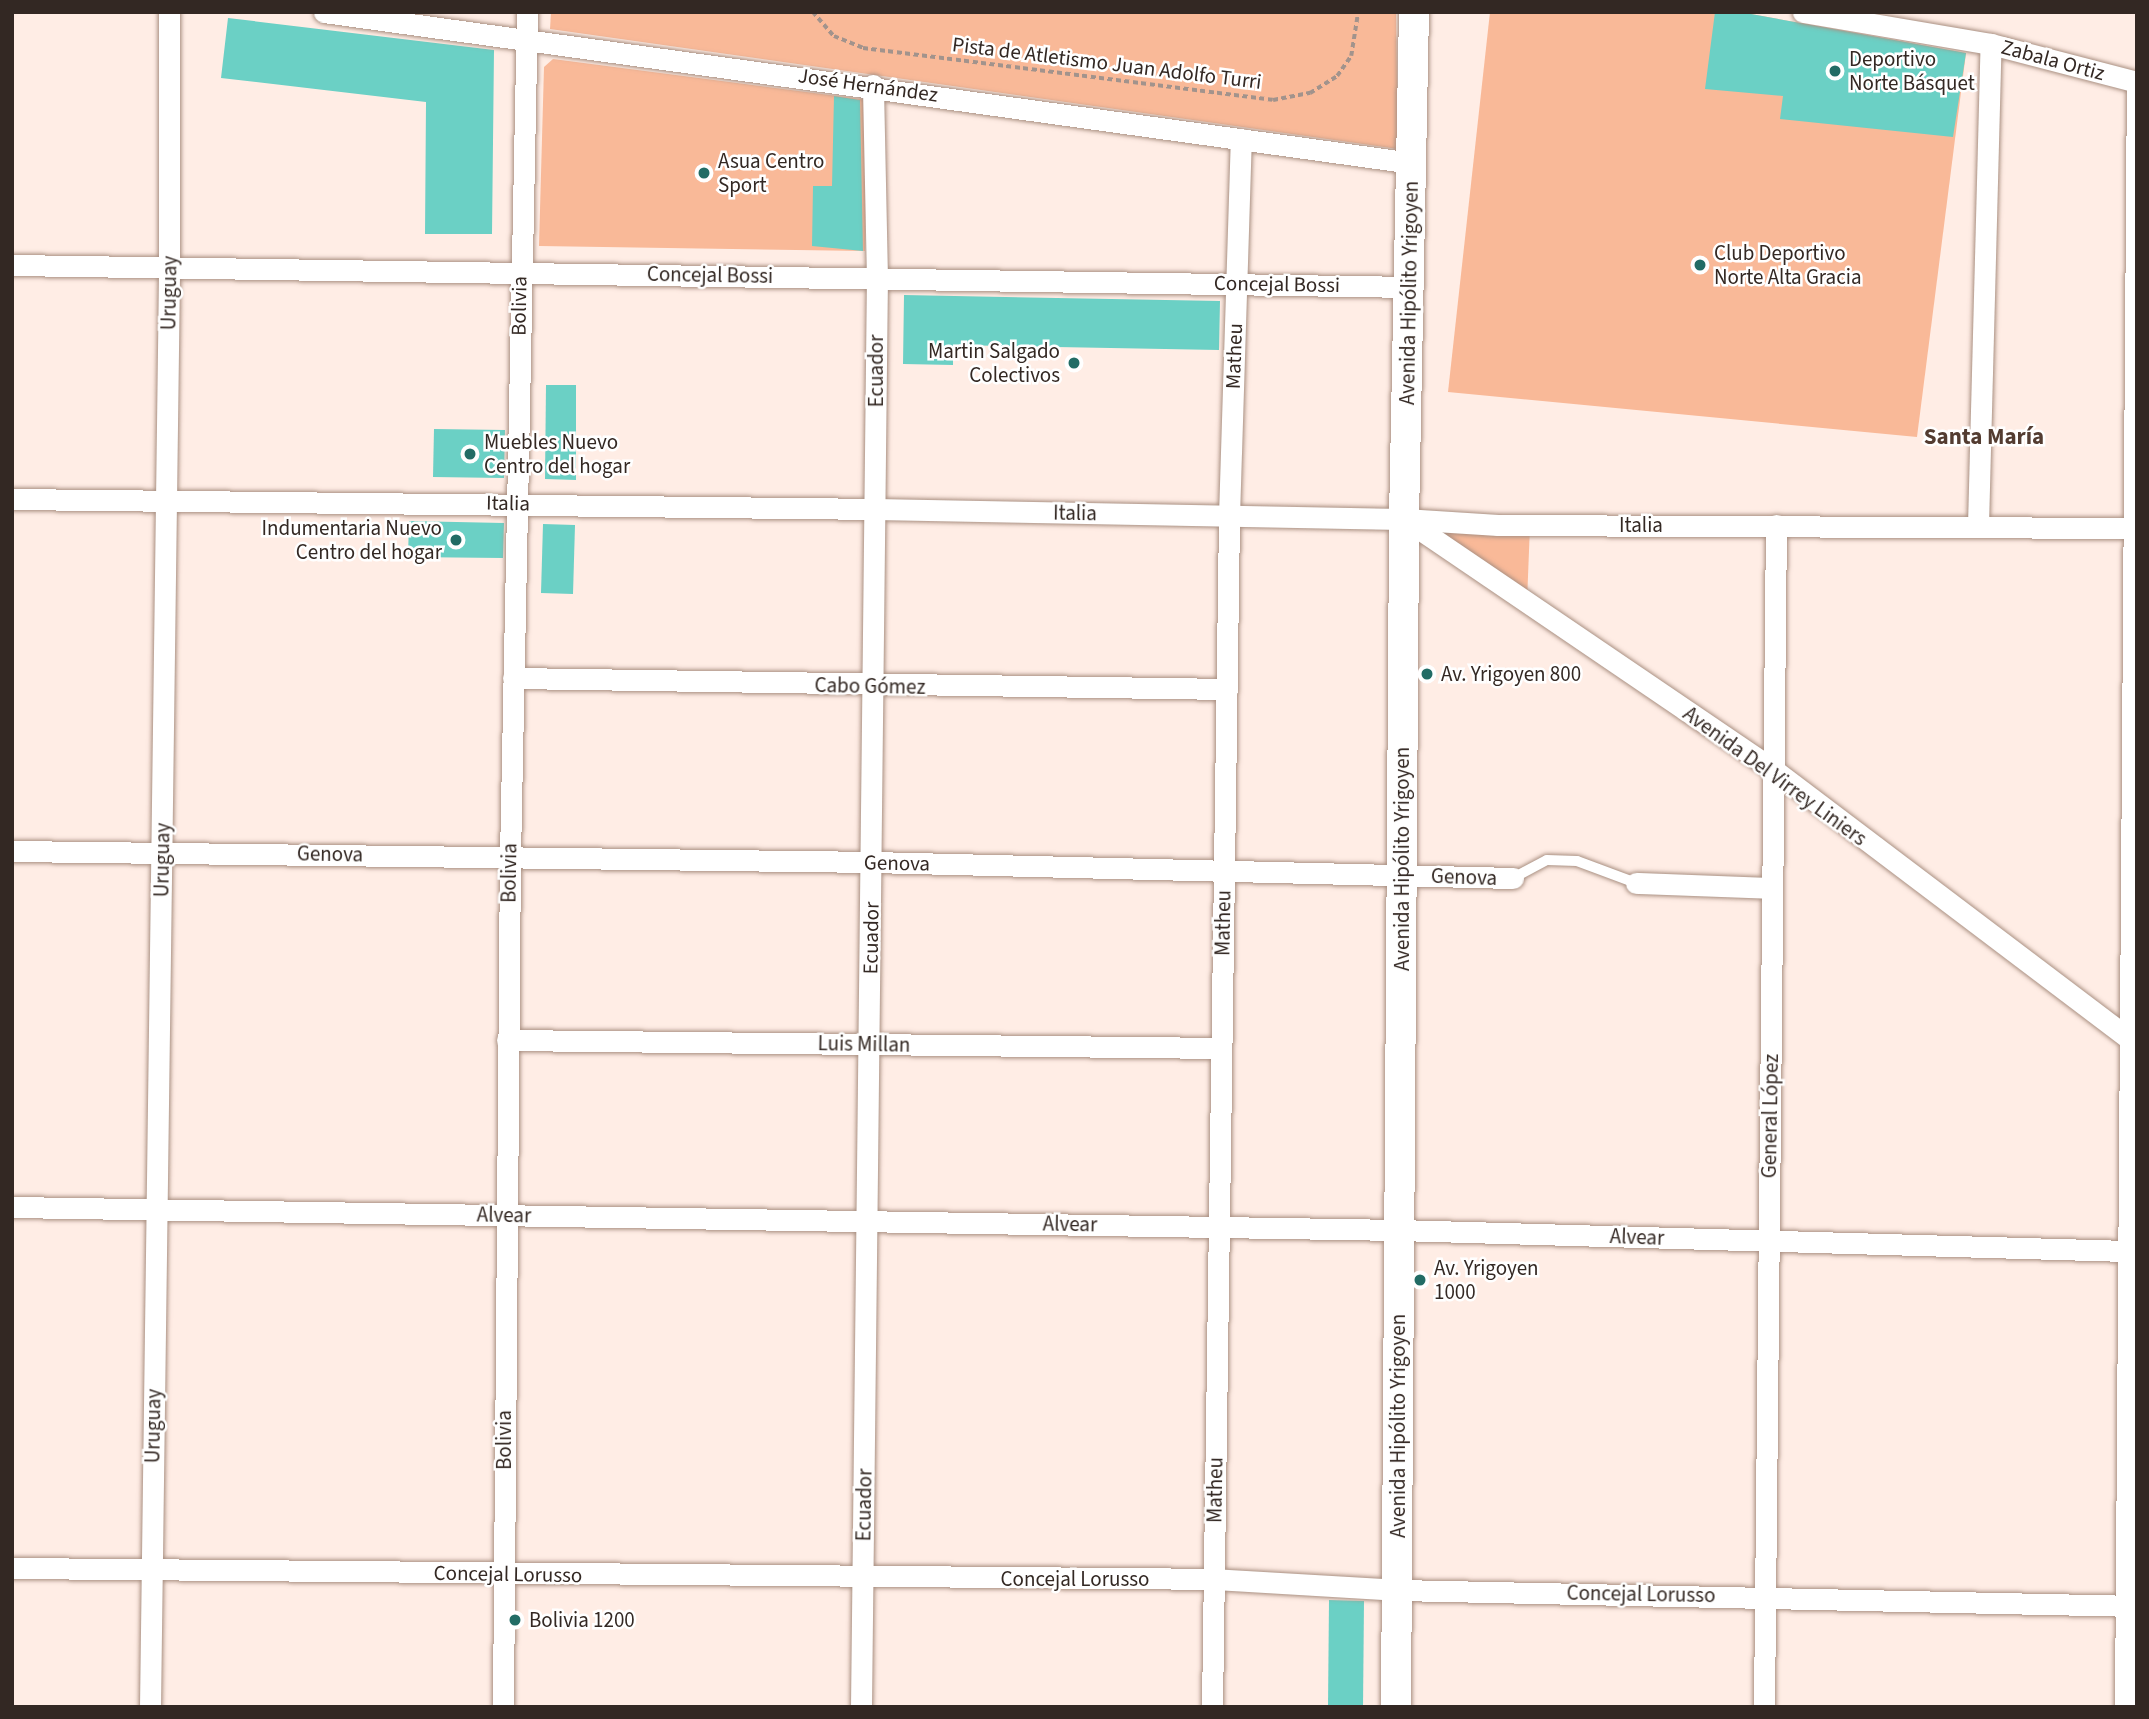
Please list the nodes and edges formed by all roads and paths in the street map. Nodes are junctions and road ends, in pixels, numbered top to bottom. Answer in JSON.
{"nodes":[{"id":1,"x":169,"y":12,"type":"edge"},
{"id":2,"x":324,"y":12,"type":"edge"},
{"id":3,"x":527,"y":12,"type":"edge"},
{"id":4,"x":813,"y":12,"type":"edge"},
{"id":5,"x":1358,"y":12,"type":"edge"},
{"id":6,"x":1414,"y":12,"type":"edge"},
{"id":7,"x":1804,"y":12,"type":"edge"},
{"id":8,"x":524,"y":40,"type":"junction"},
{"id":9,"x":1991,"y":44,"type":"junction"},
{"id":10,"x":2137,"y":83,"type":"edge"},
{"id":11,"x":873,"y":85,"type":"junction"},
{"id":12,"x":1241,"y":139,"type":"junction"},
{"id":13,"x":1412,"y":163,"type":"junction"},
{"id":14,"x":12,"y":265,"type":"edge"},
{"id":15,"x":169,"y":267,"type":"junction"},
{"id":16,"x":519,"y":271,"type":"junction"},
{"id":17,"x":877,"y":279,"type":"junction"},
{"id":18,"x":1237,"y":283,"type":"junction"},
{"id":19,"x":1409,"y":287,"type":"junction"},
{"id":20,"x":12,"y":499,"type":"edge"},
{"id":21,"x":166,"y":499,"type":"junction"},
{"id":22,"x":516,"y":503,"type":"junction"},
{"id":23,"x":875,"y":509,"type":"junction"},
{"id":24,"x":1229,"y":516,"type":"junction"},
{"id":25,"x":1405,"y":519,"type":"junction"},
{"id":26,"x":1776,"y":525,"type":"junction"},
{"id":27,"x":1978,"y":525,"type":"junction"},
{"id":28,"x":2135,"y":528,"type":"edge"},
{"id":29,"x":513,"y":678,"type":"junction"},
{"id":30,"x":873,"y":686,"type":"junction"},
{"id":31,"x":1227,"y":689,"type":"junction"},
{"id":32,"x":1774,"y":770,"type":"junction"},
{"id":33,"x":12,"y":851,"type":"edge"},
{"id":34,"x":163,"y":852,"type":"junction"},
{"id":35,"x":510,"y":857,"type":"junction"},
{"id":36,"x":872,"y":862,"type":"junction"},
{"id":37,"x":1224,"y":871,"type":"junction"},
{"id":38,"x":1402,"y":875,"type":"junction"},
{"id":39,"x":2134,"y":877,"type":"edge"},
{"id":40,"x":1513,"y":878,"type":"joint"},
{"id":41,"x":1636,"y":883,"type":"joint"},
{"id":42,"x":1772,"y":888,"type":"junction"},
{"id":43,"x":507,"y":1040,"type":"junction"},
{"id":44,"x":2133,"y":1043,"type":"edge"},
{"id":45,"x":870,"y":1044,"type":"junction"},
{"id":46,"x":1222,"y":1048,"type":"junction"},
{"id":47,"x":12,"y":1207,"type":"edge"},
{"id":48,"x":155,"y":1208,"type":"junction"},
{"id":49,"x":505,"y":1216,"type":"junction"},
{"id":50,"x":869,"y":1219,"type":"junction"},
{"id":51,"x":1219,"y":1228,"type":"junction"},
{"id":52,"x":1398,"y":1230,"type":"junction"},
{"id":53,"x":1769,"y":1241,"type":"junction"},
{"id":54,"x":2129,"y":1251,"type":"junction"},
{"id":55,"x":12,"y":1568,"type":"edge"},
{"id":56,"x":152,"y":1570,"type":"junction"},
{"id":57,"x":504,"y":1573,"type":"junction"},
{"id":58,"x":863,"y":1579,"type":"junction"},
{"id":59,"x":1213,"y":1579,"type":"junction"},
{"id":60,"x":1398,"y":1590,"type":"junction"},
{"id":61,"x":1766,"y":1597,"type":"junction"},
{"id":62,"x":2131,"y":1606,"type":"edge"},
{"id":63,"x":150,"y":1707,"type":"edge"},
{"id":64,"x":503,"y":1707,"type":"edge"},
{"id":65,"x":861,"y":1707,"type":"edge"},
{"id":66,"x":1212,"y":1707,"type":"edge"},
{"id":67,"x":1396,"y":1707,"type":"edge"},
{"id":68,"x":1765,"y":1707,"type":"edge"},
{"id":69,"x":2125,"y":1707,"type":"edge"}],
"edges":[{"from":1,"to":15,"type":"street","name":"Uruguay"},
{"from":2,"to":8,"type":"street","name":"José Hernández"},
{"from":3,"to":8,"type":"street","name":"Bolivia"},
{"from":4,"to":5,"type":"path","name":"Pista de Atletismo Juan Adolfo Turri"},
{"from":6,"to":13,"type":"main road","name":"Avenida Hipólito Yrigoyen"},
{"from":7,"to":9,"type":"street","name":"Zabala Ortiz"},
{"from":8,"to":11,"type":"street","name":"José Hernández"},
{"from":8,"to":16,"type":"street","name":"Bolivia"},
{"from":9,"to":10,"type":"street","name":"Zabala Ortiz"},
{"from":9,"to":27,"type":"street"},
{"from":10,"to":28,"type":"street"},
{"from":11,"to":12,"type":"street","name":"José Hernández"},
{"from":11,"to":17,"type":"street","name":"Ecuador"},
{"from":12,"to":13,"type":"street","name":"José Hernández"},
{"from":12,"to":18,"type":"street","name":"Matheu"},
{"from":13,"to":19,"type":"main road","name":"Avenida Hipólito Yrigoyen"},
{"from":14,"to":15,"type":"street","name":"Concejal Bossi"},
{"from":15,"to":16,"type":"street","name":"Concejal Bossi"},
{"from":15,"to":21,"type":"street","name":"Uruguay"},
{"from":16,"to":17,"type":"street","name":"Concejal Bossi"},
{"from":16,"to":22,"type":"street","name":"Bolivia"},
{"from":17,"to":18,"type":"street","name":"Concejal Bossi"},
{"from":17,"to":23,"type":"street","name":"Ecuador"},
{"from":18,"to":19,"type":"street","name":"Concejal Bossi"},
{"from":18,"to":24,"type":"street","name":"Matheu"},
{"from":19,"to":25,"type":"main road","name":"Avenida Hipólito Yrigoyen"},
{"from":20,"to":21,"type":"street","name":"Italia"},
{"from":21,"to":22,"type":"street","name":"Italia"},
{"from":21,"to":34,"type":"street","name":"Uruguay"},
{"from":22,"to":23,"type":"street","name":"Italia"},
{"from":22,"to":29,"type":"street","name":"Bolivia"},
{"from":23,"to":24,"type":"street","name":"Italia"},
{"from":23,"to":30,"type":"street","name":"Ecuador"},
{"from":24,"to":25,"type":"street","name":"Italia"},
{"from":24,"to":31,"type":"street","name":"Matheu"},
{"from":25,"to":26,"type":"street","name":"Italia"},
{"from":25,"to":32,"type":"street","name":"Avenida Del Virrey Liniers"},
{"from":25,"to":38,"type":"main road","name":"Avenida Hipólito Yrigoyen"},
{"from":26,"to":27,"type":"street","name":"Italia"},
{"from":26,"to":32,"type":"street","name":"General López"},
{"from":27,"to":28,"type":"street","name":"Italia"},
{"from":28,"to":39,"type":"street"},
{"from":29,"to":30,"type":"street","name":"Cabo Gómez"},
{"from":29,"to":35,"type":"street","name":"Bolivia"},
{"from":30,"to":31,"type":"street","name":"Cabo Gómez"},
{"from":30,"to":36,"type":"street","name":"Ecuador"},
{"from":31,"to":37,"type":"street","name":"Matheu"},
{"from":32,"to":42,"type":"street","name":"General López"},
{"from":32,"to":44,"type":"street","name":"Avenida Del Virrey Liniers"},
{"from":33,"to":34,"type":"street","name":"Genova"},
{"from":34,"to":35,"type":"street","name":"Genova"},
{"from":34,"to":48,"type":"street","name":"Uruguay"},
{"from":35,"to":36,"type":"street","name":"Genova"},
{"from":35,"to":43,"type":"street","name":"Bolivia"},
{"from":36,"to":37,"type":"street","name":"Genova"},
{"from":36,"to":45,"type":"street","name":"Ecuador"},
{"from":37,"to":38,"type":"street","name":"Genova"},
{"from":37,"to":46,"type":"street","name":"Matheu"},
{"from":38,"to":40,"type":"street","name":"Genova"},
{"from":38,"to":52,"type":"main road","name":"Avenida Hipólito Yrigoyen"},
{"from":39,"to":44,"type":"street"},
{"from":40,"to":41,"type":"lane","name":"Genova"},
{"from":41,"to":42,"type":"street","name":"Genova"},
{"from":42,"to":53,"type":"street","name":"General López"},
{"from":43,"to":45,"type":"street","name":"Luis Millan"},
{"from":43,"to":49,"type":"street","name":"Bolivia"},
{"from":44,"to":54,"type":"street"},
{"from":45,"to":46,"type":"street","name":"Luis Millan"},
{"from":45,"to":50,"type":"street","name":"Ecuador"},
{"from":46,"to":51,"type":"street","name":"Matheu"},
{"from":47,"to":48,"type":"street","name":"Alvear"},
{"from":48,"to":49,"type":"street","name":"Alvear"},
{"from":48,"to":56,"type":"street","name":"Uruguay"},
{"from":49,"to":50,"type":"street","name":"Alvear"},
{"from":49,"to":57,"type":"street","name":"Bolivia"},
{"from":50,"to":51,"type":"street","name":"Alvear"},
{"from":50,"to":58,"type":"street","name":"Ecuador"},
{"from":51,"to":52,"type":"street","name":"Alvear"},
{"from":51,"to":59,"type":"street","name":"Matheu"},
{"from":52,"to":53,"type":"street","name":"Alvear"},
{"from":52,"to":60,"type":"main road","name":"Avenida Hipólito Yrigoyen"},
{"from":53,"to":54,"type":"street","name":"Alvear"},
{"from":53,"to":61,"type":"street","name":"General López"},
{"from":54,"to":62,"type":"street"},
{"from":55,"to":56,"type":"street","name":"Concejal Lorusso"},
{"from":56,"to":57,"type":"street","name":"Concejal Lorusso"},
{"from":56,"to":63,"type":"street","name":"Uruguay"},
{"from":57,"to":58,"type":"street","name":"Concejal Lorusso"},
{"from":57,"to":64,"type":"street","name":"Bolivia"},
{"from":58,"to":59,"type":"street","name":"Concejal Lorusso"},
{"from":58,"to":65,"type":"street","name":"Ecuador"},
{"from":59,"to":60,"type":"street","name":"Concejal Lorusso"},
{"from":59,"to":66,"type":"street","name":"Matheu"},
{"from":60,"to":61,"type":"street","name":"Concejal Lorusso"},
{"from":60,"to":67,"type":"main road","name":"Avenida Hipólito Yrigoyen"},
{"from":61,"to":62,"type":"street","name":"Concejal Lorusso"},
{"from":61,"to":68,"type":"street","name":"General López"},
{"from":62,"to":69,"type":"street"}]}
